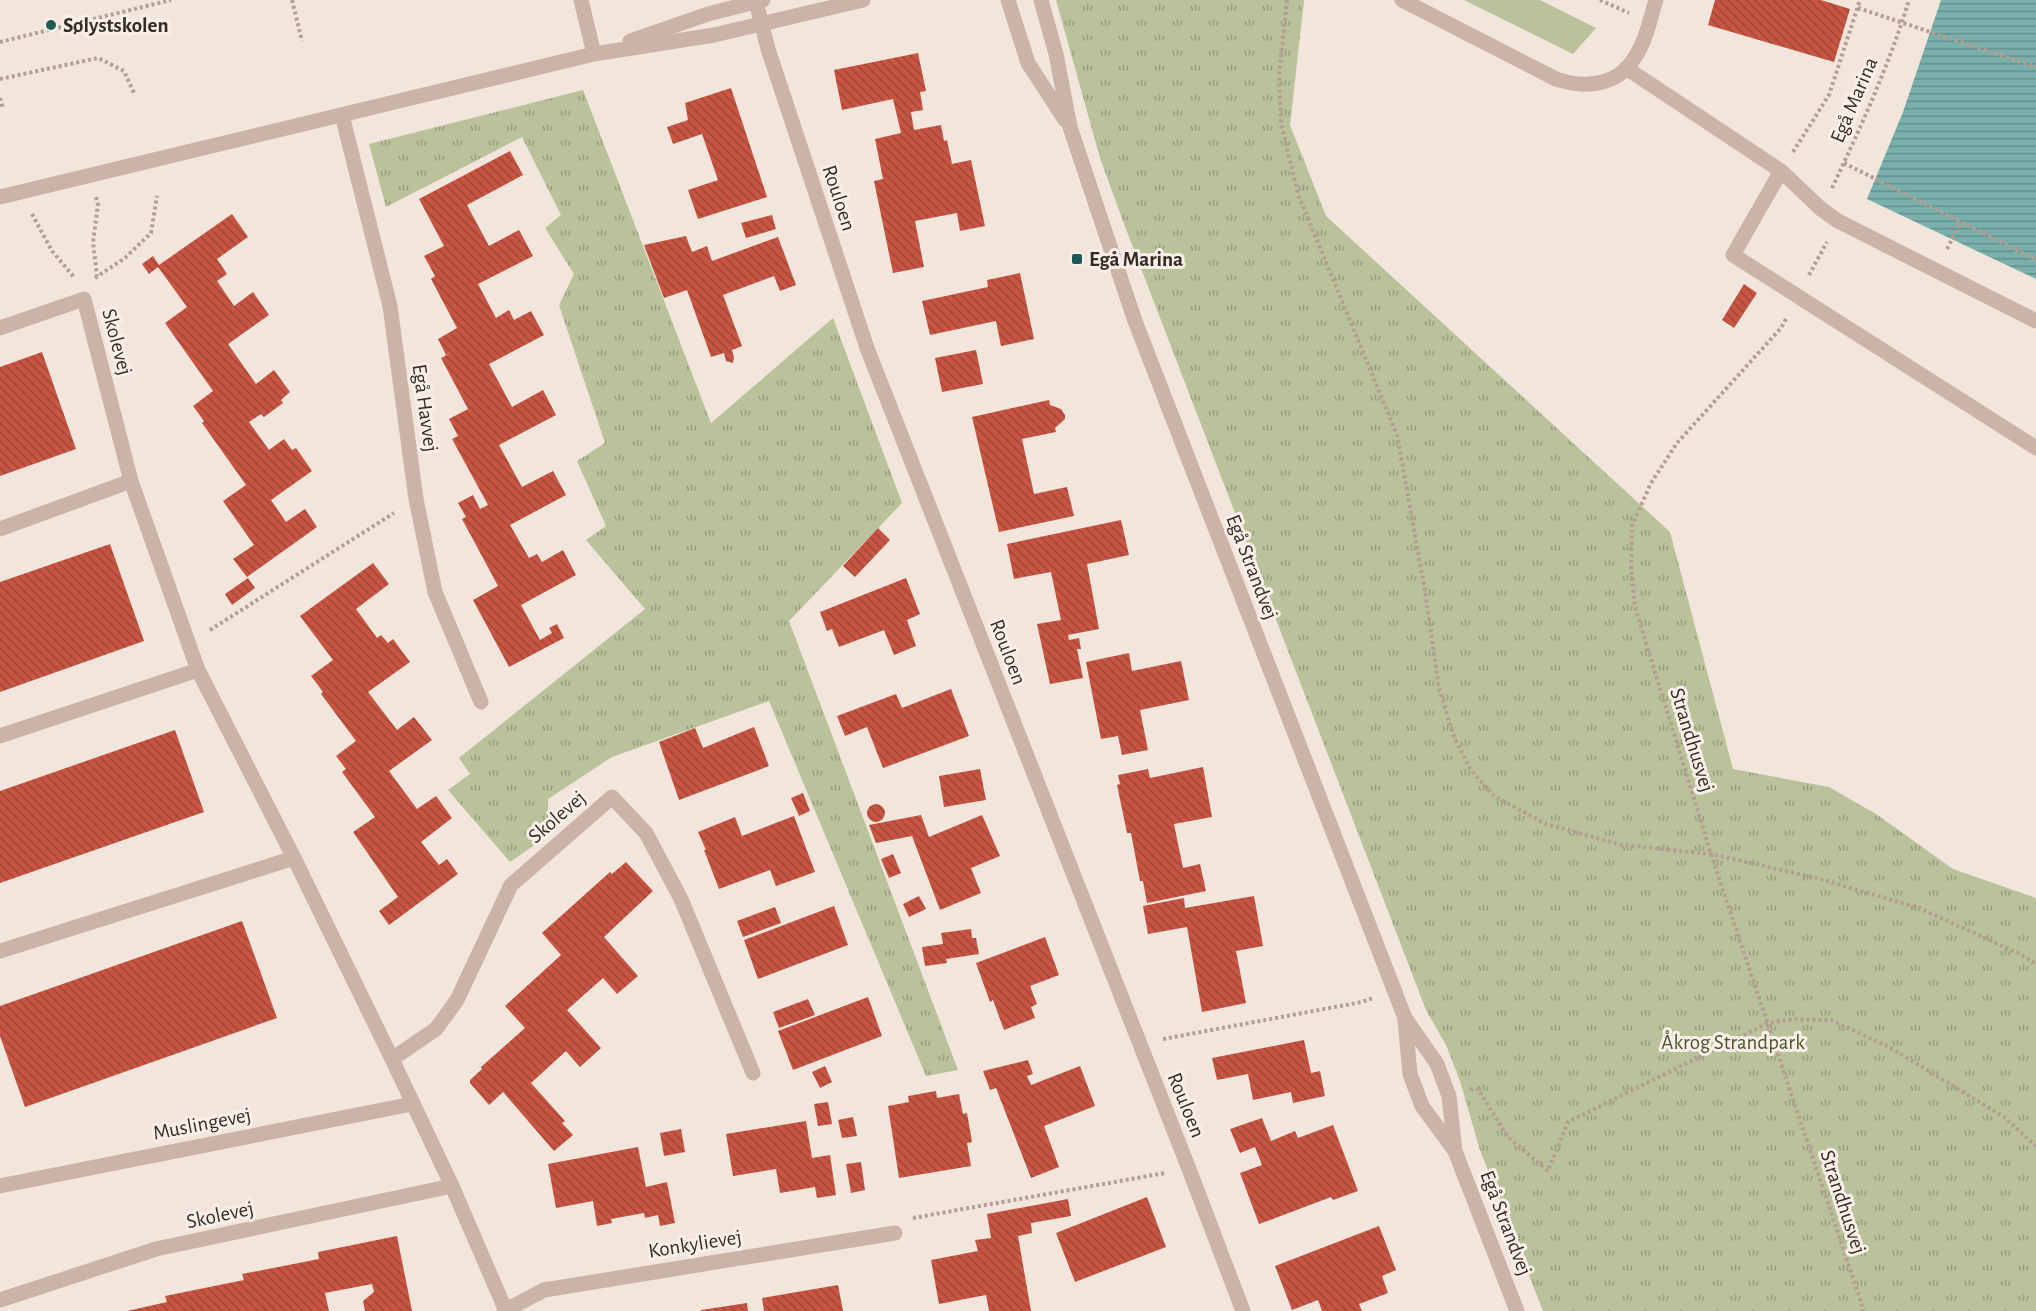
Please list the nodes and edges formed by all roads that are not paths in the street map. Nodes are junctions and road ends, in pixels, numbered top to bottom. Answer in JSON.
{"nodes":[{"id":1,"x":581,"y":0,"type":"edge"},
{"id":2,"x":864,"y":0,"type":"edge"},
{"id":3,"x":1008,"y":0,"type":"edge"},
{"id":4,"x":1041,"y":0,"type":"edge"},
{"id":5,"x":1402,"y":0,"type":"edge"},
{"id":6,"x":1656,"y":0,"type":"edge"},
{"id":7,"x":760,"y":1,"type":"edge"},
{"id":8,"x":761,"y":25,"type":"junction"},
{"id":9,"x":594,"y":54,"type":"junction"},
{"id":10,"x":1626,"y":68,"type":"junction"},
{"id":11,"x":342,"y":115,"type":"junction"},
{"id":12,"x":1070,"y":128,"type":"junction"},
{"id":13,"x":1781,"y":171,"type":"junction"},
{"id":14,"x":0,"y":197,"type":"edge"},
{"id":15,"x":2036,"y":321,"type":"edge"},
{"id":16,"x":0,"y":328,"type":"edge"},
{"id":17,"x":2036,"y":448,"type":"edge"},
{"id":18,"x":131,"y":482,"type":"junction"},
{"id":19,"x":0,"y":529,"type":"edge"},
{"id":20,"x":198,"y":670,"type":"junction"},
{"id":21,"x":481,"y":702,"type":"dead end"},
{"id":22,"x":0,"y":736,"type":"edge"},
{"id":23,"x":294,"y":858,"type":"junction"},
{"id":24,"x":0,"y":951,"type":"edge"},
{"id":25,"x":1405,"y":1018,"type":"junction"},
{"id":26,"x":392,"y":1059,"type":"junction"},
{"id":27,"x":753,"y":1073,"type":"dead end"},
{"id":28,"x":412,"y":1104,"type":"junction"},
{"id":29,"x":1455,"y":1150,"type":"junction"},
{"id":30,"x":0,"y":1186,"type":"edge"},
{"id":31,"x":452,"y":1186,"type":"junction"},
{"id":32,"x":895,"y":1233,"type":"road end"},
{"id":33,"x":0,"y":1300,"type":"edge"},
{"id":34,"x":505,"y":1311,"type":"edge"},
{"id":35,"x":1243,"y":1311,"type":"edge"},
{"id":36,"x":1517,"y":1311,"type":"edge"}],
"edges":[{"from":1,"to":9,"type":"street"},
{"from":2,"to":8,"type":"street"},
{"from":3,"to":12,"type":"street","name":"Egå Strandvej"},
{"from":4,"to":12,"type":"street","name":"Egå Strandvej"},
{"from":5,"to":10,"type":"street"},
{"from":6,"to":10,"type":"street"},
{"from":7,"to":8,"type":"street","name":"Rouloen"},
{"from":7,"to":9,"type":"street"},
{"from":8,"to":9,"type":"street"},
{"from":8,"to":35,"type":"street","name":"Rouloen"},
{"from":9,"to":11,"type":"street"},
{"from":10,"to":13,"type":"street"},
{"from":11,"to":14,"type":"street"},
{"from":11,"to":21,"type":"street","name":"Egå Havvej"},
{"from":12,"to":25,"type":"street","name":"Egå Strandvej"},
{"from":13,"to":15,"type":"street"},
{"from":13,"to":17,"type":"street"},
{"from":16,"to":18,"type":"street","name":"Skolevej"},
{"from":18,"to":19,"type":"street"},
{"from":18,"to":20,"type":"street","name":"Skolevej"},
{"from":20,"to":22,"type":"street"},
{"from":20,"to":23,"type":"street","name":"Skolevej"},
{"from":23,"to":24,"type":"street"},
{"from":23,"to":26,"type":"street","name":"Skolevej"},
{"from":25,"to":29,"type":"street","name":"Egå Strandvej"},
{"from":25,"to":29,"type":"street","name":"Egå Strandvej"},
{"from":26,"to":27,"type":"street","name":"Skolevej"},
{"from":26,"to":28,"type":"street","name":"Skolevej"},
{"from":28,"to":30,"type":"street","name":"Muslingevej"},
{"from":28,"to":31,"type":"street","name":"Skolevej"},
{"from":29,"to":36,"type":"street","name":"Egå Strandvej"},
{"from":31,"to":33,"type":"street","name":"Skolevej"},
{"from":31,"to":34,"type":"street","name":"Skolevej"},
{"from":32,"to":34,"type":"street","name":"Konkylievej"}]}
